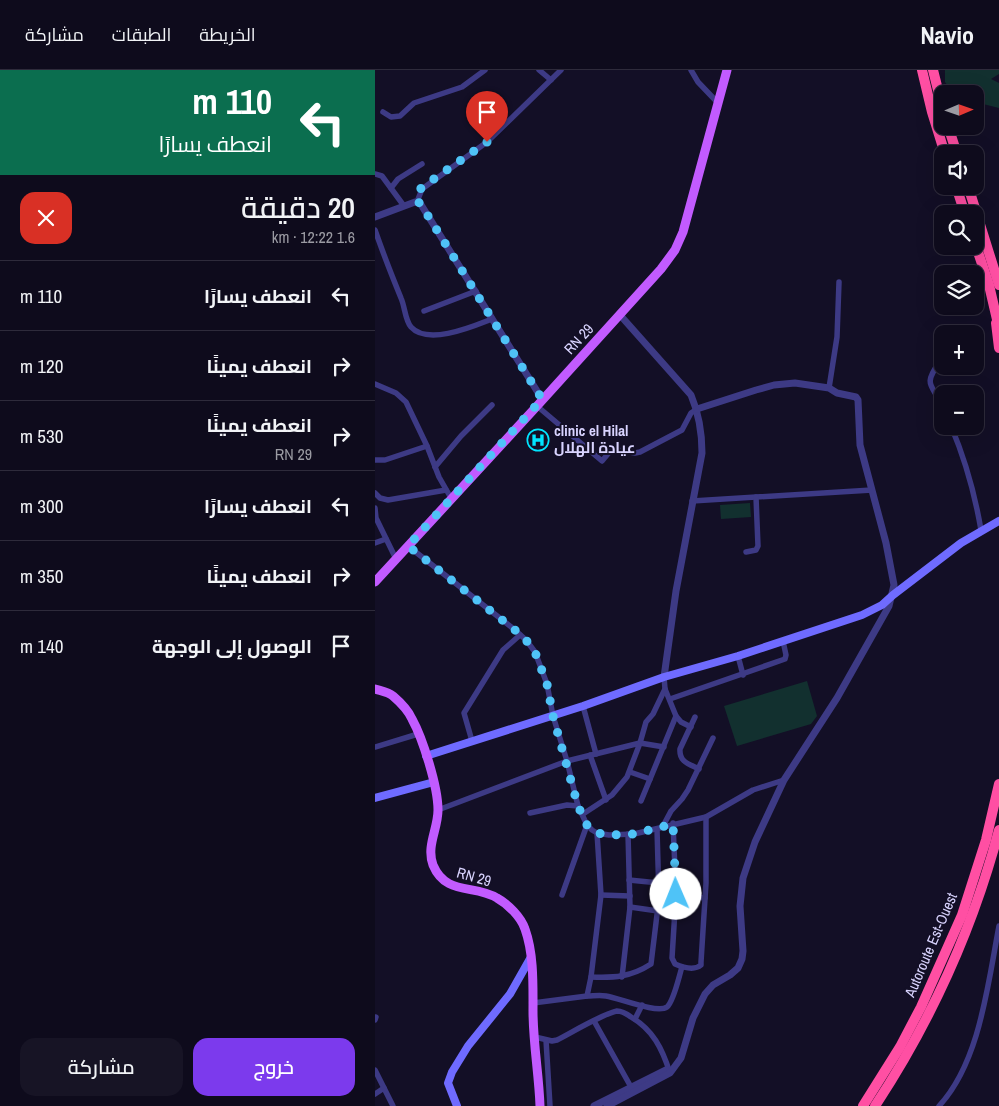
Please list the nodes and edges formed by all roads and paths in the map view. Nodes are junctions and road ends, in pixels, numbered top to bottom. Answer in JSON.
{"nodes":[{"id":1,"x":539,"y":70,"type":"edge"},
{"id":2,"x":561,"y":70,"type":"edge"},
{"id":3,"x":691,"y":70,"type":"edge"},
{"id":4,"x":727,"y":70,"type":"edge"},
{"id":5,"x":923,"y":70,"type":"edge"},
{"id":6,"x":933,"y":70,"type":"edge"},
{"id":7,"x":482,"y":71,"type":"edge"},
{"id":8,"x":551,"y":80,"type":"junction"},
{"id":9,"x":937,"y":85,"type":"edge"},
{"id":10,"x":718,"y":103,"type":"junction"},
{"id":11,"x":383,"y":112,"type":"dead end"},
{"id":12,"x":942,"y":145,"type":"edge"},
{"id":13,"x":422,"y":164,"type":"dead end"},
{"id":14,"x":375,"y":174,"type":"edge"},
{"id":15,"x":391,"y":188,"type":"junction"},
{"id":16,"x":971,"y":195,"type":"edge"},
{"id":17,"x":417,"y":202,"type":"junction"},
{"id":18,"x":404,"y":206,"type":"junction"},
{"id":19,"x":375,"y":217,"type":"edge"},
{"id":20,"x":375,"y":230,"type":"edge"},
{"id":21,"x":979,"y":255,"type":"edge"},
{"id":22,"x":839,"y":282,"type":"dead end"},
{"id":23,"x":999,"y":285,"type":"edge"},
{"id":24,"x":476,"y":291,"type":"junction"},
{"id":25,"x":994,"y":307,"type":"junction"},
{"id":26,"x":424,"y":311,"type":"dead end"},
{"id":27,"x":620,"y":315,"type":"junction"},
{"id":28,"x":492,"y":319,"type":"junction"},
{"id":29,"x":999,"y":328,"type":"edge"},
{"id":30,"x":999,"y":348,"type":"edge"},
{"id":31,"x":934,"y":370,"type":"edge"},
{"id":32,"x":375,"y":384,"type":"edge"},
{"id":33,"x":829,"y":388,"type":"junction"},
{"id":34,"x":934,"y":389,"type":"edge"},
{"id":35,"x":540,"y":403,"type":"junction"},
{"id":36,"x":492,"y":404,"type":"dead end"},
{"id":37,"x":697,"y":409,"type":"junction"},
{"id":38,"x":955,"y":435,"type":"edge"},
{"id":39,"x":427,"y":446,"type":"junction"},
{"id":40,"x":375,"y":460,"type":"edge"},
{"id":41,"x":435,"y":467,"type":"junction"},
{"id":42,"x":446,"y":490,"type":"junction"},
{"id":43,"x":872,"y":490,"type":"junction"},
{"id":44,"x":375,"y":493,"type":"edge"},
{"id":45,"x":756,"y":497,"type":"junction"},
{"id":46,"x":451,"y":498,"type":"junction"},
{"id":47,"x":692,"y":501,"type":"junction"},
{"id":48,"x":375,"y":508,"type":"edge"},
{"id":49,"x":999,"y":521,"type":"edge"},
{"id":50,"x":981,"y":530,"type":"junction"},
{"id":51,"x":387,"y":539,"type":"junction"},
{"id":52,"x":375,"y":543,"type":"edge"},
{"id":53,"x":408,"y":546,"type":"junction"},
{"id":54,"x":746,"y":552,"type":"dead end"},
{"id":55,"x":396,"y":559,"type":"junction"},
{"id":56,"x":376,"y":581,"type":"edge"},
{"id":57,"x":893,"y":595,"type":"junction"},
{"id":58,"x":520,"y":635,"type":"junction"},
{"id":59,"x":783,"y":641,"type":"junction"},
{"id":60,"x":738,"y":656,"type":"junction"},
{"id":61,"x":743,"y":675,"type":"junction"},
{"id":62,"x":664,"y":677,"type":"junction"},
{"id":63,"x":375,"y":689,"type":"edge"},
{"id":64,"x":665,"y":689,"type":"junction"},
{"id":65,"x":670,"y":699,"type":"junction"},
{"id":66,"x":583,"y":706,"type":"junction"},
{"id":67,"x":553,"y":716,"type":"junction"},
{"id":68,"x":676,"y":716,"type":"junction"},
{"id":69,"x":695,"y":717,"type":"dead end"},
{"id":70,"x":691,"y":727,"type":"junction"},
{"id":71,"x":418,"y":734,"type":"junction"},
{"id":72,"x":713,"y":738,"type":"dead end"},
{"id":73,"x":472,"y":741,"type":"junction"},
{"id":74,"x":641,"y":743,"type":"junction"},
{"id":75,"x":375,"y":746,"type":"edge"},
{"id":76,"x":664,"y":747,"type":"junction"},
{"id":77,"x":593,"y":755,"type":"junction"},
{"id":78,"x":426,"y":756,"type":"junction"},
{"id":79,"x":567,"y":761,"type":"junction"},
{"id":80,"x":699,"y":769,"type":"junction"},
{"id":81,"x":630,"y":772,"type":"junction"},
{"id":82,"x":650,"y":779,"type":"junction"},
{"id":83,"x":784,"y":780,"type":"junction"},
{"id":84,"x":434,"y":782,"type":"junction"},
{"id":85,"x":999,"y":784,"type":"edge"},
{"id":86,"x":375,"y":798,"type":"edge"},
{"id":87,"x":606,"y":800,"type":"junction"},
{"id":88,"x":641,"y":801,"type":"dead end"},
{"id":89,"x":578,"y":806,"type":"junction"},
{"id":90,"x":438,"y":810,"type":"junction"},
{"id":91,"x":530,"y":813,"type":"dead end"},
{"id":92,"x":583,"y":814,"type":"junction"},
{"id":93,"x":706,"y":817,"type":"junction"},
{"id":94,"x":673,"y":824,"type":"junction"},
{"id":95,"x":587,"y":825,"type":"junction"},
{"id":96,"x":660,"y":828,"type":"junction"},
{"id":97,"x":999,"y":830,"type":"edge"},
{"id":98,"x":597,"y":833,"type":"junction"},
{"id":99,"x":628,"y":834,"type":"junction"},
{"id":100,"x":629,"y":880,"type":"junction"},
{"id":101,"x":659,"y":883,"type":"junction"},
{"id":102,"x":562,"y":894,"type":"dead end"},
{"id":103,"x":676,"y":894,"type":"junction"},
{"id":104,"x":601,"y":895,"type":"junction"},
{"id":105,"x":630,"y":896,"type":"junction"},
{"id":106,"x":705,"y":898,"type":"junction"},
{"id":107,"x":630,"y":907,"type":"junction"},
{"id":108,"x":658,"y":911,"type":"junction"},
{"id":109,"x":999,"y":926,"type":"edge"},
{"id":110,"x":531,"y":957,"type":"junction"},
{"id":111,"x":682,"y":967,"type":"junction"},
{"id":112,"x":591,"y":977,"type":"junction"},
{"id":113,"x":622,"y":977,"type":"junction"},
{"id":114,"x":587,"y":996,"type":"junction"},
{"id":115,"x":533,"y":1003,"type":"junction"},
{"id":116,"x":642,"y":1005,"type":"junction"},
{"id":117,"x":635,"y":1019,"type":"junction"},
{"id":118,"x":594,"y":1021,"type":"junction"},
{"id":119,"x":535,"y":1037,"type":"junction"},
{"id":120,"x":546,"y":1040,"type":"junction"},
{"id":121,"x":672,"y":1069,"type":"junction"},
{"id":122,"x":375,"y":1070,"type":"edge"},
{"id":123,"x":631,"y":1087,"type":"junction"},
{"id":124,"x":384,"y":1088,"type":"junction"},
{"id":125,"x":375,"y":1094,"type":"edge"},
{"id":126,"x":393,"y":1106,"type":"edge"},
{"id":127,"x":457,"y":1106,"type":"edge"},
{"id":128,"x":540,"y":1106,"type":"edge"},
{"id":129,"x":550,"y":1106,"type":"edge"},
{"id":130,"x":594,"y":1106,"type":"edge"},
{"id":131,"x":607,"y":1106,"type":"edge"},
{"id":132,"x":863,"y":1106,"type":"edge"},
{"id":133,"x":875,"y":1106,"type":"edge"},
{"id":134,"x":939,"y":1106,"type":"edge"}],
"edges":[{"from":1,"to":8,"type":"street"},
{"from":2,"to":8,"type":"street"},
{"from":3,"to":10,"type":"street"},
{"from":4,"to":10,"type":"main road","name":"RN 29","number":"RN 29"},
{"from":5,"to":12,"type":"highway"},
{"from":6,"to":9,"type":"highway"},
{"from":7,"to":11,"type":"street"},
{"from":8,"to":17,"type":"street"},
{"from":10,"to":27,"type":"main road","name":"RN 29","number":"RN 29"},
{"from":13,"to":15,"type":"street"},
{"from":14,"to":15,"type":"street"},
{"from":15,"to":18,"type":"street"},
{"from":16,"to":23,"type":"highway"},
{"from":17,"to":18,"type":"street"},
{"from":17,"to":24,"type":"street"},
{"from":18,"to":19,"type":"street"},
{"from":20,"to":28,"type":"street"},
{"from":21,"to":25,"type":"highway"},
{"from":22,"to":33,"type":"street"},
{"from":24,"to":26,"type":"street"},
{"from":24,"to":28,"type":"street"},
{"from":25,"to":29,"type":"highway"},
{"from":25,"to":30,"type":"highway"},
{"from":27,"to":35,"type":"main road","name":"RN 29","number":"RN 29"},
{"from":27,"to":37,"type":"street"},
{"from":28,"to":35,"type":"street"},
{"from":31,"to":34,"type":"street"},
{"from":32,"to":39,"type":"street"},
{"from":33,"to":37,"type":"street"},
{"from":33,"to":43,"type":"street"},
{"from":35,"to":37,"type":"street"},
{"from":35,"to":46,"type":"main road","name":"RN 29","number":"RN 29"},
{"from":36,"to":41,"type":"street"},
{"from":37,"to":47,"type":"street"},
{"from":38,"to":50,"type":"street"},
{"from":39,"to":40,"type":"street"},
{"from":39,"to":41,"type":"street"},
{"from":41,"to":42,"type":"street"},
{"from":42,"to":44,"type":"street"},
{"from":42,"to":46,"type":"street"},
{"from":43,"to":45,"type":"street"},
{"from":43,"to":57,"type":"street"},
{"from":45,"to":47,"type":"street"},
{"from":45,"to":54,"type":"street"},
{"from":46,"to":53,"type":"main road","name":"RN 29","number":"RN 29"},
{"from":47,"to":62,"type":"street"},
{"from":48,"to":51,"type":"street"},
{"from":49,"to":50,"type":"main road"},
{"from":50,"to":57,"type":"main road"},
{"from":51,"to":52,"type":"street"},
{"from":51,"to":55,"type":"street"},
{"from":53,"to":55,"type":"main road","name":"RN 29","number":"RN 29"},
{"from":53,"to":58,"type":"street"},
{"from":55,"to":56,"type":"main road","name":"RN 29","number":"RN 29"},
{"from":57,"to":59,"type":"main road"},
{"from":57,"to":83,"type":"street"},
{"from":58,"to":67,"type":"street"},
{"from":58,"to":73,"type":"street"},
{"from":59,"to":60,"type":"main road"},
{"from":59,"to":61,"type":"street"},
{"from":60,"to":61,"type":"street"},
{"from":60,"to":62,"type":"main road"},
{"from":61,"to":65,"type":"street"},
{"from":62,"to":64,"type":"street"},
{"from":62,"to":66,"type":"main road"},
{"from":63,"to":71,"type":"main road","name":"RN 29","number":"RN 29"},
{"from":64,"to":65,"type":"street"},
{"from":64,"to":74,"type":"street"},
{"from":65,"to":68,"type":"street"},
{"from":66,"to":67,"type":"main road"},
{"from":66,"to":77,"type":"street"},
{"from":67,"to":73,"type":"main road"},
{"from":67,"to":79,"type":"street"},
{"from":68,"to":70,"type":"street"},
{"from":68,"to":76,"type":"street"},
{"from":69,"to":70,"type":"street"},
{"from":70,"to":80,"type":"street"},
{"from":71,"to":75,"type":"street"},
{"from":71,"to":78,"type":"main road","name":"RN 29","number":"RN 29"},
{"from":72,"to":80,"type":"street"},
{"from":73,"to":78,"type":"main road"},
{"from":74,"to":76,"type":"street"},
{"from":74,"to":77,"type":"street"},
{"from":74,"to":81,"type":"street"},
{"from":76,"to":82,"type":"street"},
{"from":77,"to":79,"type":"street"},
{"from":77,"to":87,"type":"street"},
{"from":78,"to":84,"type":"main road","name":"RN 29","number":"RN 29"},
{"from":79,"to":89,"type":"street"},
{"from":79,"to":90,"type":"street"},
{"from":80,"to":96,"type":"street"},
{"from":81,"to":82,"type":"street"},
{"from":81,"to":87,"type":"street"},
{"from":82,"to":88,"type":"street"},
{"from":83,"to":93,"type":"street"},
{"from":83,"to":121,"type":"street"},
{"from":84,"to":86,"type":"main road"},
{"from":84,"to":90,"type":"main road","name":"RN 29","number":"RN 29"},
{"from":85,"to":132,"type":"highway","name":"Autoroute Est-Ouest"},
{"from":87,"to":92,"type":"street"},
{"from":89,"to":91,"type":"street"},
{"from":89,"to":92,"type":"street"},
{"from":90,"to":110,"type":"main road","name":"RN 29","number":"RN 29"},
{"from":92,"to":95,"type":"street"},
{"from":93,"to":94,"type":"street"},
{"from":93,"to":106,"type":"street"},
{"from":94,"to":96,"type":"street"},
{"from":94,"to":103,"type":"street"},
{"from":95,"to":98,"type":"street"},
{"from":95,"to":102,"type":"street"},
{"from":96,"to":99,"type":"street"},
{"from":96,"to":101,"type":"street"},
{"from":97,"to":133,"type":"highway","name":"Autoroute Est-Ouest"},
{"from":98,"to":99,"type":"street"},
{"from":98,"to":104,"type":"street"},
{"from":99,"to":100,"type":"street"},
{"from":100,"to":101,"type":"street"},
{"from":100,"to":105,"type":"street"},
{"from":101,"to":108,"type":"street"},
{"from":103,"to":106,"type":"street"},
{"from":103,"to":111,"type":"street"},
{"from":104,"to":105,"type":"street"},
{"from":104,"to":112,"type":"street"},
{"from":105,"to":107,"type":"street"},
{"from":106,"to":111,"type":"street"},
{"from":107,"to":108,"type":"street"},
{"from":107,"to":113,"type":"street"},
{"from":108,"to":113,"type":"street"},
{"from":109,"to":134,"type":"street"},
{"from":110,"to":115,"type":"main road","name":"RN 29","number":"RN 29"},
{"from":110,"to":127,"type":"main road"},
{"from":111,"to":116,"type":"street"},
{"from":112,"to":113,"type":"street"},
{"from":112,"to":114,"type":"street"},
{"from":114,"to":115,"type":"street"},
{"from":114,"to":116,"type":"street"},
{"from":115,"to":119,"type":"main road","name":"RN 29","number":"RN 29"},
{"from":116,"to":117,"type":"street"},
{"from":117,"to":118,"type":"street"},
{"from":117,"to":121,"type":"street"},
{"from":118,"to":120,"type":"street"},
{"from":118,"to":123,"type":"street"},
{"from":119,"to":120,"type":"street"},
{"from":119,"to":128,"type":"main road","name":"RN 29","number":"RN 29"},
{"from":120,"to":129,"type":"street"},
{"from":121,"to":123,"type":"street"},
{"from":121,"to":131,"type":"street"},
{"from":122,"to":124,"type":"street"},
{"from":123,"to":130,"type":"street"},
{"from":124,"to":125,"type":"street"},
{"from":124,"to":126,"type":"street"}]}
